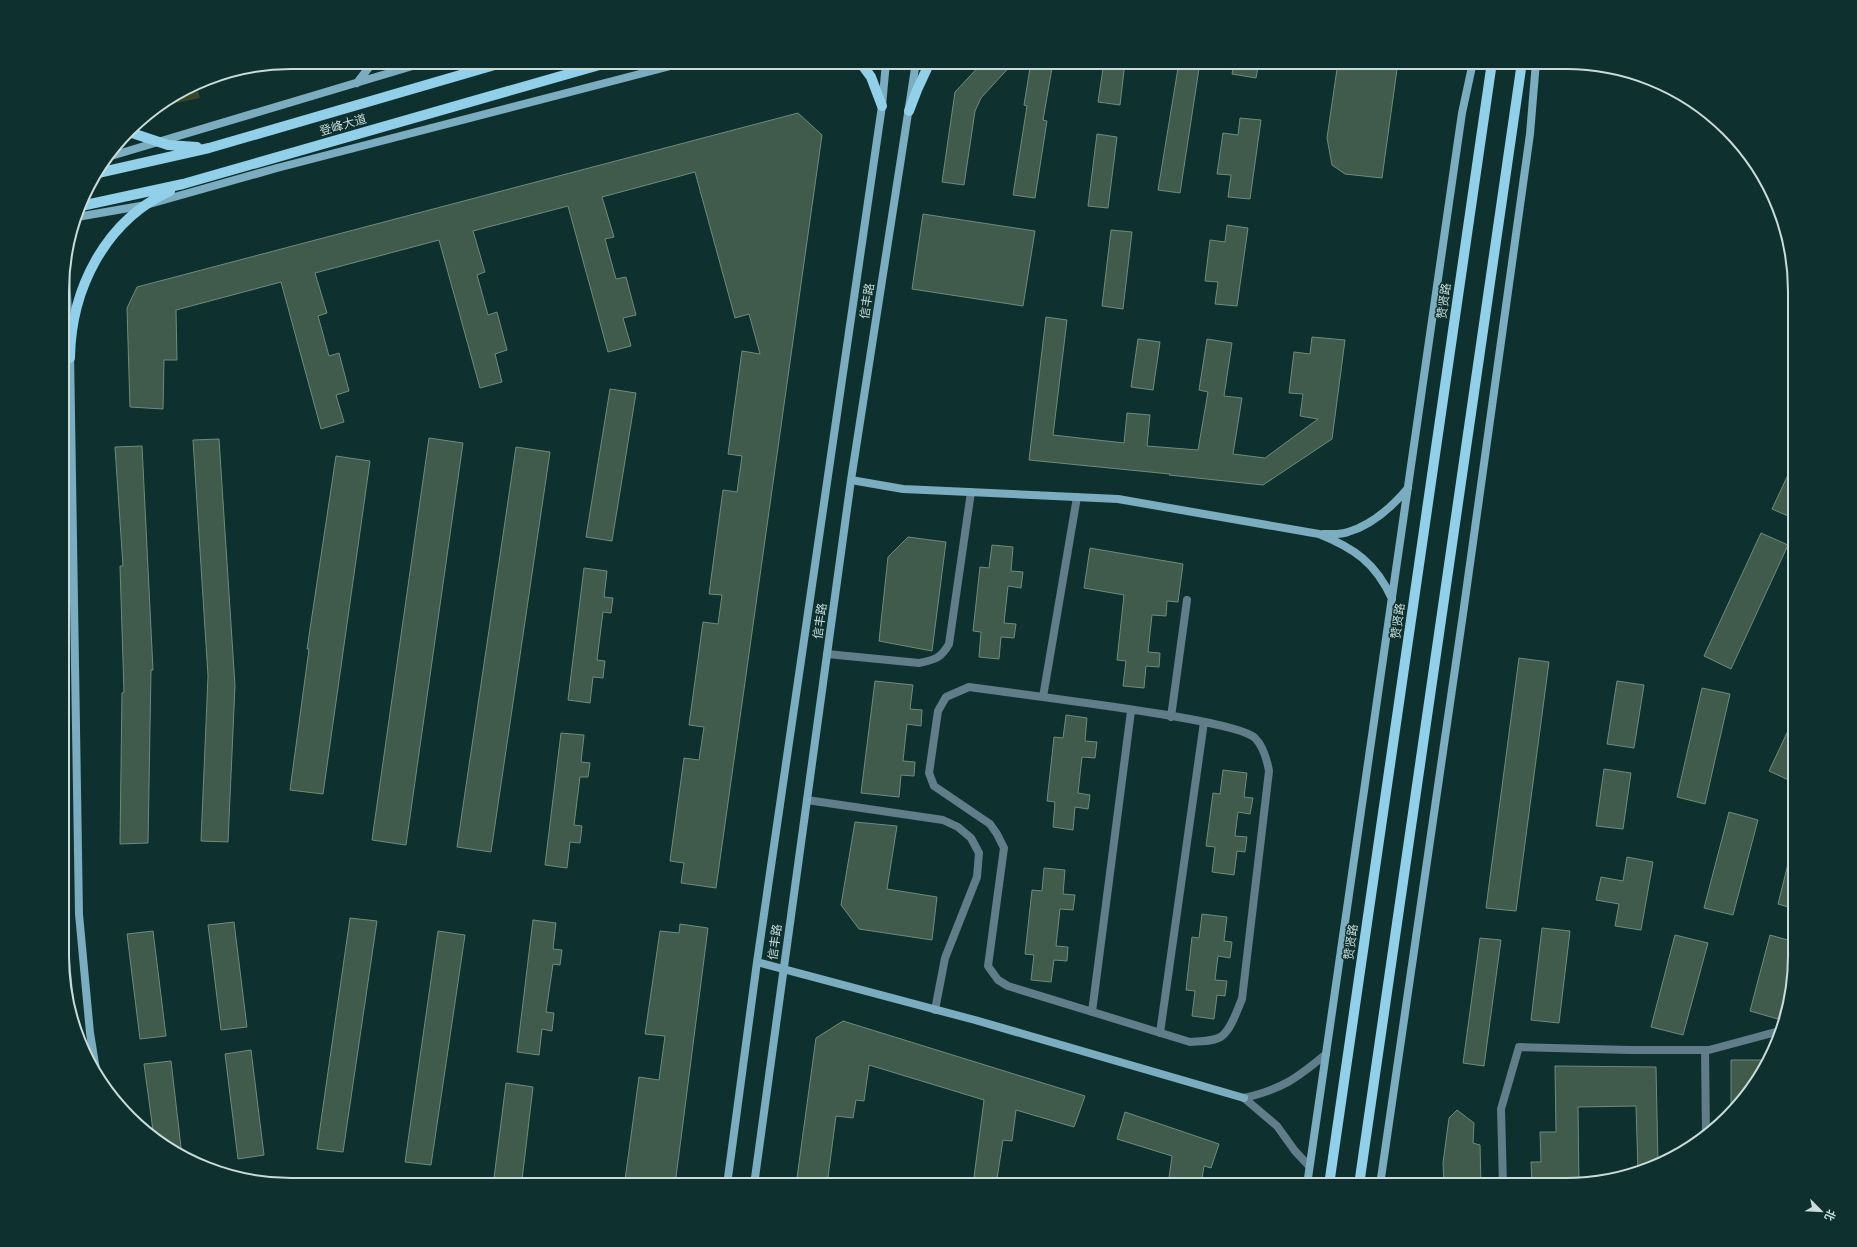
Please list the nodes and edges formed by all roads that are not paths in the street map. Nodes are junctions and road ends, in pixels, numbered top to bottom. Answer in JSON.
{"nodes":[{"id":1,"x":368,"y":69,"type":"edge"},
{"id":2,"x":403,"y":69,"type":"edge"},
{"id":3,"x":481,"y":69,"type":"edge"},
{"id":4,"x":586,"y":69,"type":"edge"},
{"id":5,"x":659,"y":69,"type":"edge"},
{"id":6,"x":865,"y":69,"type":"edge"},
{"id":7,"x":885,"y":69,"type":"edge"},
{"id":8,"x":915,"y":69,"type":"edge"},
{"id":9,"x":927,"y":69,"type":"edge"},
{"id":10,"x":1472,"y":69,"type":"edge"},
{"id":11,"x":1491,"y":69,"type":"edge"},
{"id":12,"x":1521,"y":69,"type":"edge"},
{"id":13,"x":1525,"y":69,"type":"edge"},
{"id":14,"x":1535,"y":69,"type":"edge"},
{"id":15,"x":357,"y":83,"type":"junction"},
{"id":16,"x":1518,"y":91,"type":"junction"},
{"id":17,"x":882,"y":106,"type":"junction"},
{"id":18,"x":909,"y":112,"type":"junction"},
{"id":19,"x":134,"y":134,"type":"edge"},
{"id":20,"x":159,"y":142,"type":"junction"},
{"id":21,"x":209,"y":148,"type":"junction"},
{"id":22,"x":116,"y":154,"type":"edge"},
{"id":23,"x":104,"y":172,"type":"edge"},
{"id":24,"x":183,"y":184,"type":"junction"},
{"id":25,"x":87,"y":205,"type":"edge"},
{"id":26,"x":146,"y":205,"type":"junction"},
{"id":27,"x":82,"y":216,"type":"edge"},
{"id":28,"x":69,"y":338,"type":"edge"},
{"id":29,"x":70,"y":358,"type":"junction"},
{"id":30,"x":851,"y":480,"type":"junction"},
{"id":31,"x":1408,"y":488,"type":"junction"},
{"id":32,"x":971,"y":492,"type":"junction"},
{"id":33,"x":1077,"y":497,"type":"junction"},
{"id":34,"x":1319,"y":534,"type":"junction"},
{"id":35,"x":1392,"y":599,"type":"junction"},
{"id":36,"x":1187,"y":600,"type":"dead end"},
{"id":37,"x":827,"y":654,"type":"junction"},
{"id":38,"x":1042,"y":697,"type":"junction"},
{"id":39,"x":1131,"y":711,"type":"junction"},
{"id":40,"x":1171,"y":717,"type":"junction"},
{"id":41,"x":1204,"y":722,"type":"junction"},
{"id":42,"x":808,"y":800,"type":"junction"},
{"id":43,"x":757,"y":962,"type":"junction"},
{"id":44,"x":784,"y":968,"type":"junction"},
{"id":45,"x":935,"y":1010,"type":"junction"},
{"id":46,"x":1092,"y":1012,"type":"junction"},
{"id":47,"x":1160,"y":1033,"type":"junction"},
{"id":48,"x":1774,"y":1034,"type":"edge"},
{"id":49,"x":1705,"y":1050,"type":"junction"},
{"id":50,"x":1326,"y":1054,"type":"junction"},
{"id":51,"x":94,"y":1058,"type":"edge"},
{"id":52,"x":1244,"y":1098,"type":"junction"},
{"id":53,"x":1706,"y":1128,"type":"edge"},
{"id":54,"x":1309,"y":1166,"type":"junction"},
{"id":55,"x":728,"y":1178,"type":"edge"},
{"id":56,"x":755,"y":1178,"type":"edge"},
{"id":57,"x":1308,"y":1178,"type":"edge"},
{"id":58,"x":1329,"y":1178,"type":"edge"},
{"id":59,"x":1360,"y":1178,"type":"edge"},
{"id":60,"x":1381,"y":1178,"type":"edge"},
{"id":61,"x":1503,"y":1178,"type":"edge"}],
"edges":[{"from":1,"to":15,"type":"street"},
{"from":2,"to":15,"type":"street"},
{"from":3,"to":21,"type":"main road","name":"登峰大道"},
{"from":4,"to":24,"type":"main road","name":"登峰大道"},
{"from":5,"to":26,"type":"street"},
{"from":6,"to":17,"type":"main road"},
{"from":7,"to":17,"type":"street","name":"信丰路"},
{"from":8,"to":18,"type":"street","name":"信丰路"},
{"from":9,"to":18,"type":"main road"},
{"from":10,"to":31,"type":"street"},
{"from":11,"to":58,"type":"main road","name":"赞贤路"},
{"from":12,"to":16,"type":"main road"},
{"from":13,"to":16,"type":"main road"},
{"from":14,"to":60,"type":"street"},
{"from":15,"to":20,"type":"street"},
{"from":16,"to":59,"type":"main road"},
{"from":17,"to":43,"type":"street","name":"信丰路"},
{"from":18,"to":30,"type":"street","name":"信丰路"},
{"from":19,"to":20,"type":"main road"},
{"from":20,"to":21,"type":"main road"},
{"from":20,"to":22,"type":"street"},
{"from":21,"to":23,"type":"main road","name":"登峰大道"},
{"from":24,"to":25,"type":"main road","name":"登峰大道"},
{"from":24,"to":26,"type":"main road"},
{"from":26,"to":27,"type":"street"},
{"from":26,"to":29,"type":"main road"},
{"from":28,"to":29,"type":"street"},
{"from":29,"to":51,"type":"street"},
{"from":30,"to":32,"type":"street"},
{"from":30,"to":37,"type":"street","name":"信丰路"},
{"from":31,"to":34,"type":"street"},
{"from":31,"to":35,"type":"street"},
{"from":32,"to":33,"type":"street"},
{"from":32,"to":37,"type":"street"},
{"from":33,"to":34,"type":"street"},
{"from":33,"to":38,"type":"street"},
{"from":34,"to":35,"type":"street"},
{"from":35,"to":50,"type":"street"},
{"from":36,"to":40,"type":"street"},
{"from":37,"to":42,"type":"street","name":"信丰路"},
{"from":38,"to":39,"type":"street"},
{"from":38,"to":46,"type":"street"},
{"from":39,"to":40,"type":"street"},
{"from":39,"to":46,"type":"street"},
{"from":40,"to":41,"type":"street"},
{"from":41,"to":47,"type":"street"},
{"from":41,"to":47,"type":"street"},
{"from":42,"to":44,"type":"street","name":"信丰路"},
{"from":42,"to":45,"type":"street"},
{"from":43,"to":44,"type":"street"},
{"from":43,"to":55,"type":"street","name":"信丰路"},
{"from":44,"to":45,"type":"street"},
{"from":44,"to":56,"type":"street","name":"信丰路"},
{"from":45,"to":52,"type":"street"},
{"from":46,"to":47,"type":"street"},
{"from":48,"to":49,"type":"street"},
{"from":49,"to":53,"type":"street"},
{"from":49,"to":61,"type":"street"},
{"from":50,"to":52,"type":"street"},
{"from":50,"to":54,"type":"street"},
{"from":52,"to":54,"type":"street"},
{"from":54,"to":57,"type":"street"}]}
